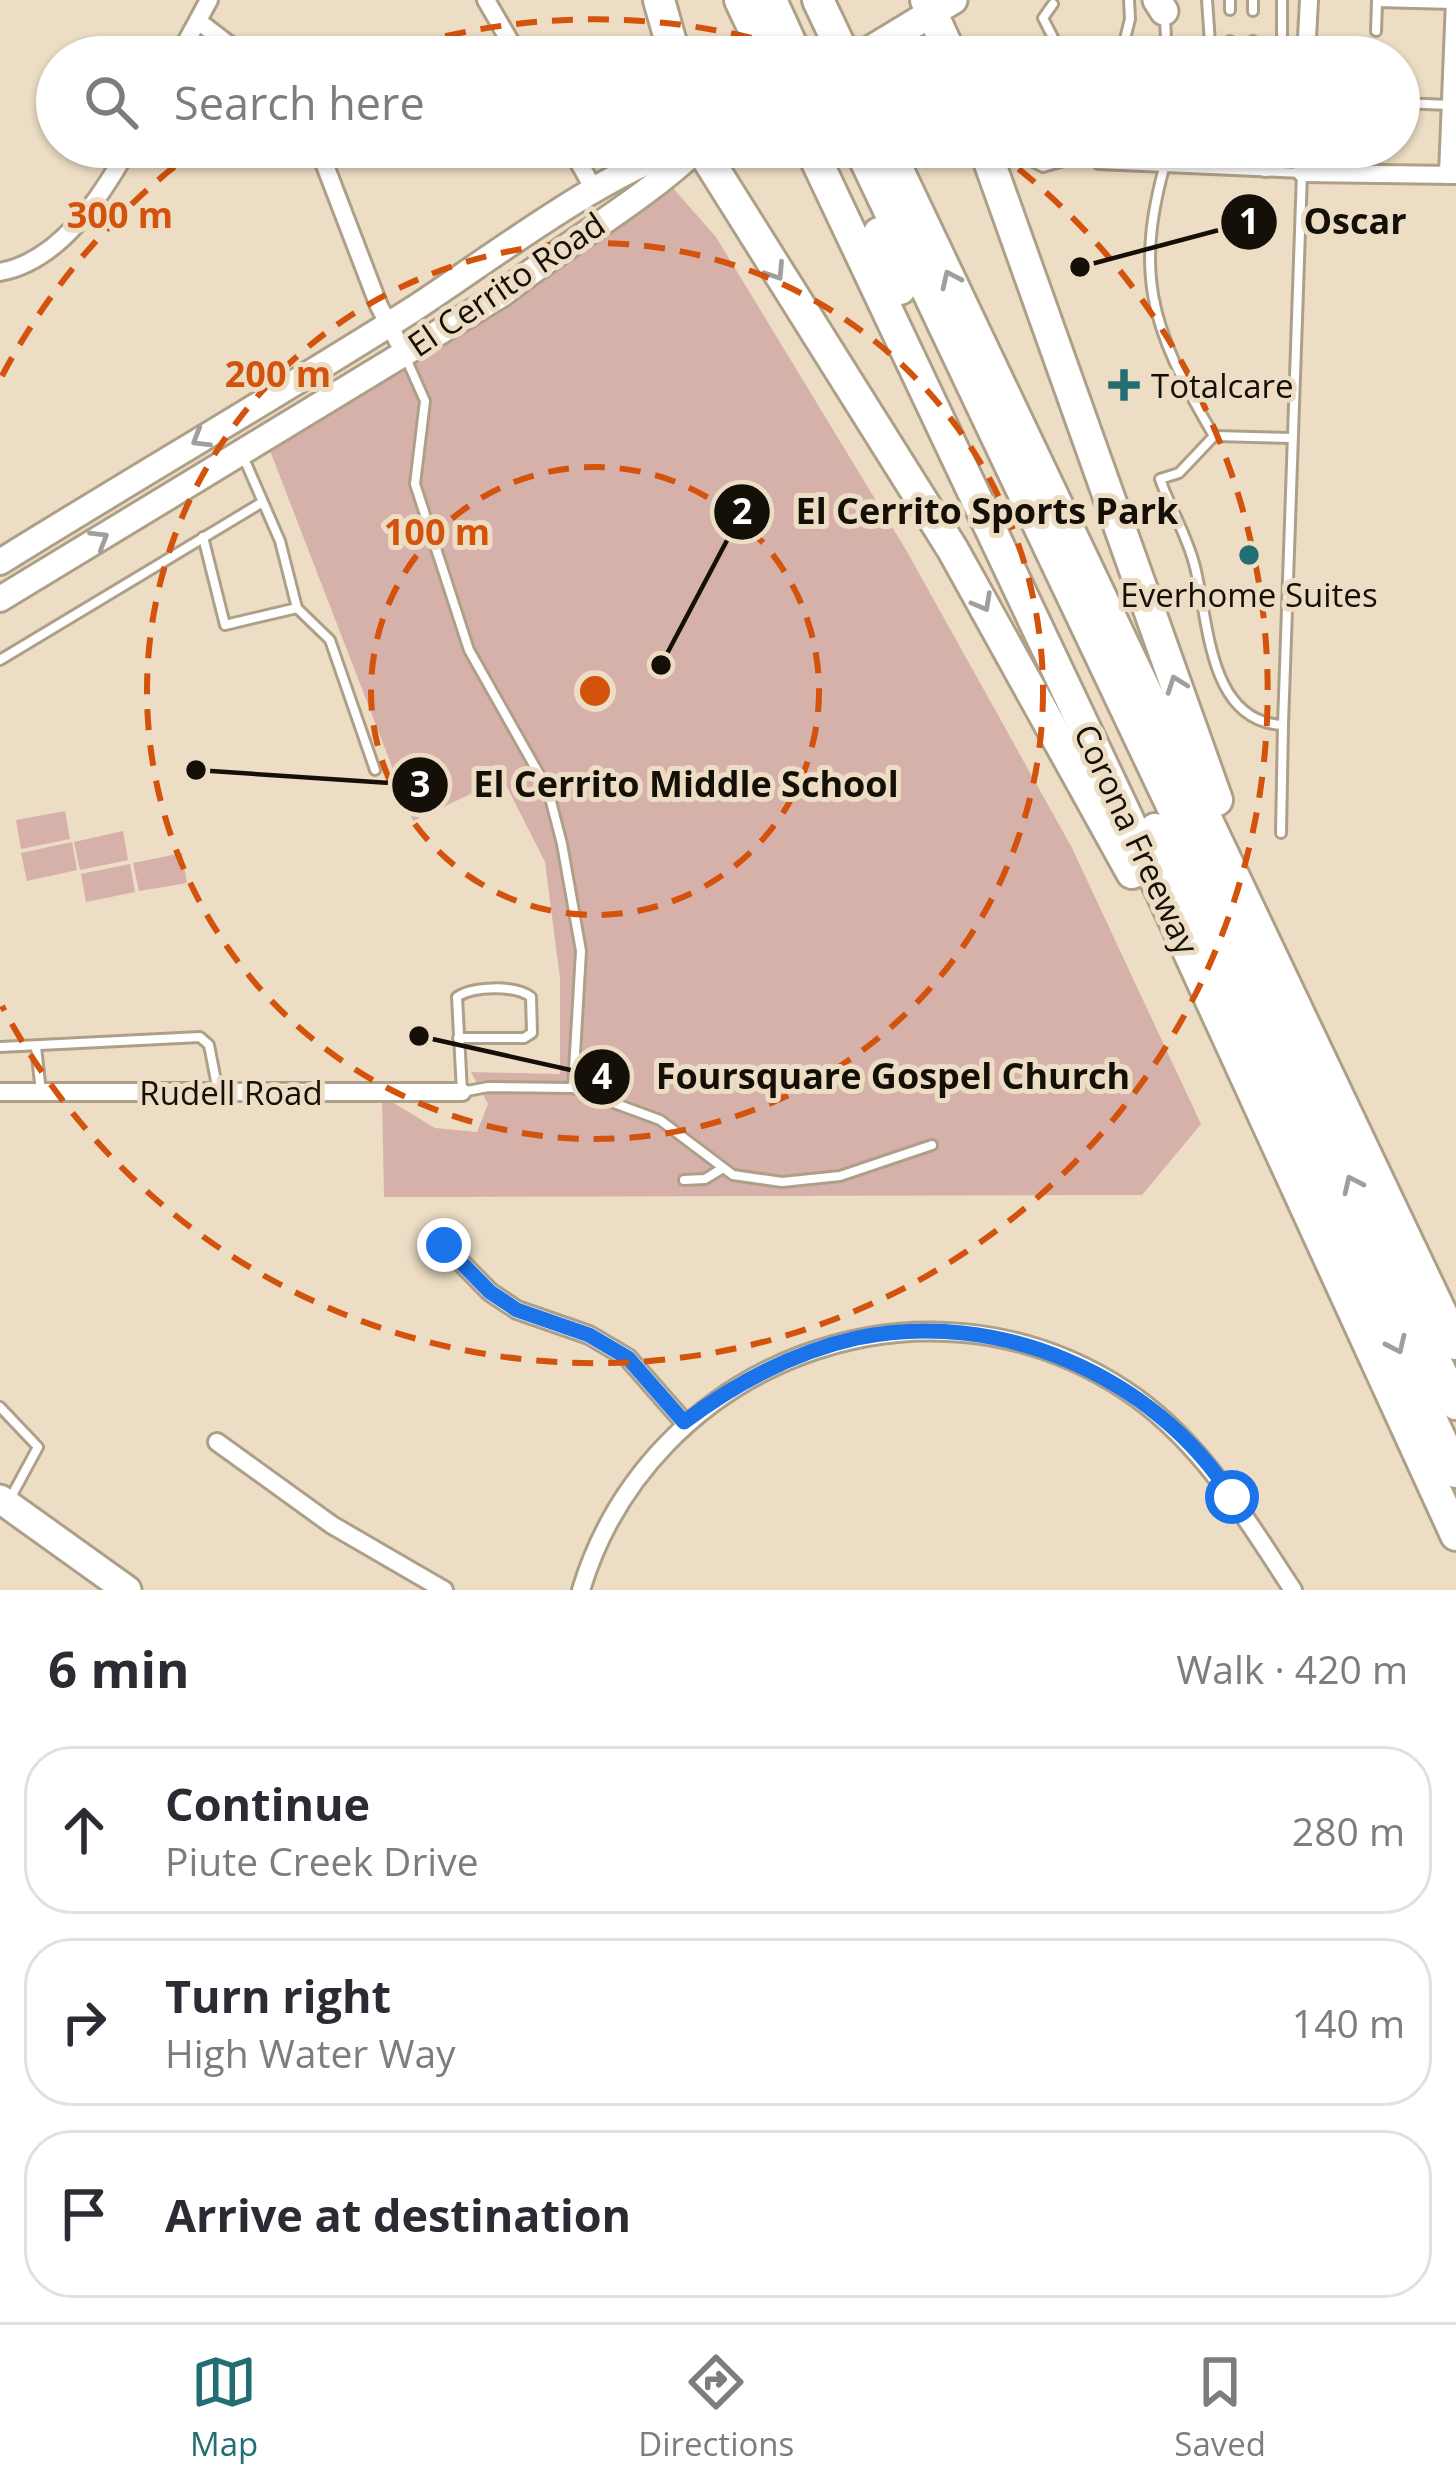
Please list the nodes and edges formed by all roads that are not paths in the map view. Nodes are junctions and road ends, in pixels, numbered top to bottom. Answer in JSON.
{"nodes":[{"id":1,"x":209,"y":0,"type":"edge"},
{"id":2,"x":486,"y":0,"type":"edge"},
{"id":3,"x":659,"y":0,"type":"edge"},
{"id":4,"x":740,"y":0,"type":"edge"},
{"id":5,"x":758,"y":0,"type":"edge"},
{"id":6,"x":771,"y":0,"type":"edge"},
{"id":7,"x":790,"y":0,"type":"edge"},
{"id":8,"x":1129,"y":0,"type":"edge"},
{"id":9,"x":1208,"y":0,"type":"edge"},
{"id":10,"x":1282,"y":0,"type":"edge"},
{"id":11,"x":1309,"y":0,"type":"edge"},
{"id":12,"x":1377,"y":1,"type":"edge"},
{"id":13,"x":1455,"y":2,"type":"edge"},
{"id":14,"x":938,"y":4,"type":"edge"},
{"id":15,"x":1053,"y":4,"type":"dead end"},
{"id":16,"x":1160,"y":4,"type":"edge"},
{"id":17,"x":198,"y":21,"type":"junction"},
{"id":18,"x":1376,"y":31,"type":"dead end"},
{"id":19,"x":190,"y":36,"type":"edge"},
{"id":20,"x":218,"y":36,"type":"edge"},
{"id":21,"x":507,"y":36,"type":"edge"},
{"id":22,"x":669,"y":36,"type":"edge"},
{"id":23,"x":788,"y":36,"type":"edge"},
{"id":24,"x":790,"y":36,"type":"edge"},
{"id":25,"x":792,"y":36,"type":"edge"},
{"id":26,"x":794,"y":36,"type":"edge"},
{"id":27,"x":890,"y":36,"type":"edge"},
{"id":28,"x":946,"y":36,"type":"edge"},
{"id":29,"x":1051,"y":36,"type":"edge"},
{"id":30,"x":1125,"y":36,"type":"edge"},
{"id":31,"x":1164,"y":36,"type":"edge"},
{"id":32,"x":1210,"y":36,"type":"edge"},
{"id":33,"x":1282,"y":36,"type":"edge"},
{"id":34,"x":1307,"y":36,"type":"edge"},
{"id":35,"x":1420,"y":104,"type":"edge"},
{"id":36,"x":1451,"y":105,"type":"junction"},
{"id":37,"x":116,"y":168,"type":"edge"},
{"id":38,"x":326,"y":168,"type":"edge"},
{"id":39,"x":582,"y":168,"type":"edge"},
{"id":40,"x":635,"y":168,"type":"edge"},
{"id":41,"x":676,"y":168,"type":"edge"},
{"id":42,"x":711,"y":168,"type":"edge"},
{"id":43,"x":820,"y":168,"type":"edge"},
{"id":44,"x":839,"y":168,"type":"edge"},
{"id":45,"x":849,"y":168,"type":"edge"},
{"id":46,"x":869,"y":168,"type":"edge"},
{"id":47,"x":897,"y":168,"type":"edge"},
{"id":48,"x":991,"y":168,"type":"edge"},
{"id":49,"x":1154,"y":168,"type":"edge"},
{"id":50,"x":1265,"y":168,"type":"edge"},
{"id":51,"x":1302,"y":168,"type":"edge"},
{"id":52,"x":1164,"y":169,"type":"junction"},
{"id":53,"x":1265,"y":172,"type":"junction"},
{"id":54,"x":1302,"y":173,"type":"junction"},
{"id":55,"x":1452,"y":175,"type":"edge"},
{"id":56,"x":595,"y":191,"type":"junction"},
{"id":57,"x":0,"y":272,"type":"edge"},
{"id":58,"x":900,"y":289,"type":"junction"},
{"id":59,"x":388,"y":325,"type":"junction"},
{"id":60,"x":982,"y":347,"type":"junction"},
{"id":61,"x":405,"y":355,"type":"junction"},
{"id":62,"x":1214,"y":436,"type":"junction"},
{"id":63,"x":1291,"y":438,"type":"junction"},
{"id":64,"x":242,"y":452,"type":"junction"},
{"id":65,"x":261,"y":502,"type":"junction"},
{"id":66,"x":203,"y":537,"type":"junction"},
{"id":67,"x":0,"y":562,"type":"edge"},
{"id":68,"x":0,"y":599,"type":"edge"},
{"id":69,"x":297,"y":608,"type":"junction"},
{"id":70,"x":0,"y":660,"type":"edge"},
{"id":71,"x":1106,"y":662,"type":"junction"},
{"id":72,"x":1282,"y":725,"type":"junction"},
{"id":73,"x":375,"y":770,"type":"dead end"},
{"id":74,"x":1281,"y":833,"type":"dead end"},
{"id":75,"x":458,"y":1038,"type":"junction"},
{"id":76,"x":0,"y":1047,"type":"edge"},
{"id":77,"x":36,"y":1047,"type":"junction"},
{"id":78,"x":1326,"y":1067,"type":"junction"},
{"id":79,"x":573,"y":1088,"type":"junction"},
{"id":80,"x":0,"y":1092,"type":"edge"},
{"id":81,"x":40,"y":1092,"type":"junction"},
{"id":82,"x":218,"y":1092,"type":"junction"},
{"id":83,"x":462,"y":1092,"type":"junction"},
{"id":84,"x":1255,"y":1094,"type":"junction"},
{"id":85,"x":932,"y":1145,"type":"dead end"},
{"id":86,"x":723,"y":1168,"type":"junction"},
{"id":87,"x":684,"y":1180,"type":"dead end"},
{"id":88,"x":444,"y":1245,"type":"dead end"},
{"id":89,"x":1456,"y":1344,"type":"edge"},
{"id":90,"x":1456,"y":1404,"type":"edge"},
{"id":91,"x":0,"y":1407,"type":"edge"},
{"id":92,"x":684,"y":1422,"type":"junction"},
{"id":93,"x":217,"y":1442,"type":"dead end"},
{"id":94,"x":1456,"y":1472,"type":"edge"},
{"id":95,"x":3,"y":1501,"type":"edge"},
{"id":96,"x":1456,"y":1535,"type":"edge"},
{"id":97,"x":127,"y":1590,"type":"edge"},
{"id":98,"x":444,"y":1590,"type":"edge"},
{"id":99,"x":581,"y":1590,"type":"edge"},
{"id":100,"x":1293,"y":1590,"type":"edge"}],
"edges":[{"from":1,"to":17,"type":"street"},
{"from":2,"to":21,"type":"street"},
{"from":3,"to":22,"type":"highway"},
{"from":4,"to":23,"type":"highway"},
{"from":5,"to":24,"type":"highway"},
{"from":6,"to":25,"type":"highway"},
{"from":7,"to":26,"type":"highway"},
{"from":8,"to":30,"type":"lane"},
{"from":9,"to":32,"type":"lane"},
{"from":10,"to":33,"type":"lane"},
{"from":11,"to":34,"type":"street"},
{"from":12,"to":13,"type":"lane"},
{"from":12,"to":18,"type":"lane"},
{"from":13,"to":36,"type":"street"},
{"from":14,"to":27,"type":"main road"},
{"from":14,"to":28,"type":"highway"},
{"from":15,"to":29,"type":"lane"},
{"from":16,"to":31,"type":"lane"},
{"from":17,"to":19,"type":"street"},
{"from":17,"to":20,"type":"street"},
{"from":35,"to":36,"type":"lane"},
{"from":36,"to":55,"type":"street"},
{"from":37,"to":57,"type":"street"},
{"from":38,"to":59,"type":"street"},
{"from":39,"to":56,"type":"street"},
{"from":40,"to":56,"type":"main road","name":"El Cerrito Road"},
{"from":41,"to":61,"type":"main road","name":"El Cerrito Road"},
{"from":42,"to":84,"type":"highway","one_way":true},
{"from":43,"to":84,"type":"highway","name":"Corona Freeway"},
{"from":44,"to":58,"type":"highway"},
{"from":45,"to":58,"type":"highway"},
{"from":46,"to":71,"type":"highway"},
{"from":60,"to":47,"type":"highway","one_way":true},
{"from":78,"to":48,"type":"highway","one_way":true},
{"from":49,"to":52,"type":"lane"},
{"from":50,"to":53,"type":"lane"},
{"from":51,"to":54,"type":"street"},
{"from":52,"to":53,"type":"lane"},
{"from":52,"to":62,"type":"lane"},
{"from":53,"to":54,"type":"lane"},
{"from":54,"to":55,"type":"street"},
{"from":54,"to":63,"type":"lane"},
{"from":56,"to":59,"type":"main road","name":"El Cerrito Road"},
{"from":58,"to":94,"type":"highway","one_way":true},
{"from":59,"to":61,"type":"street"},
{"from":59,"to":67,"type":"main road","name":"El Cerrito Road","one_way":true},
{"from":60,"to":71,"type":"highway"},
{"from":60,"to":78,"type":"highway"},
{"from":61,"to":64,"type":"main road","name":"El Cerrito Road"},
{"from":61,"to":79,"type":"lane"},
{"from":62,"to":63,"type":"lane"},
{"from":62,"to":72,"type":"lane"},
{"from":63,"to":72,"type":"lane"},
{"from":64,"to":65,"type":"lane"},
{"from":68,"to":64,"type":"main road","name":"El Cerrito Road","one_way":true},
{"from":65,"to":66,"type":"lane"},
{"from":65,"to":69,"type":"lane"},
{"from":66,"to":69,"type":"lane"},
{"from":66,"to":70,"type":"lane"},
{"from":69,"to":73,"type":"lane"},
{"from":90,"to":71,"type":"highway","one_way":true},
{"from":72,"to":74,"type":"lane"},
{"from":75,"to":75,"type":"lane"},
{"from":75,"to":83,"type":"lane"},
{"from":76,"to":77,"type":"lane"},
{"from":77,"to":81,"type":"lane"},
{"from":77,"to":82,"type":"lane"},
{"from":78,"to":89,"type":"highway"},
{"from":79,"to":83,"type":"lane"},
{"from":79,"to":86,"type":"lane"},
{"from":80,"to":81,"type":"street","name":"Rudell Road"},
{"from":81,"to":82,"type":"street","name":"Rudell Road"},
{"from":82,"to":83,"type":"street","name":"Rudell Road"},
{"from":84,"to":96,"type":"highway","name":"Corona Freeway"},
{"from":85,"to":86,"type":"lane"},
{"from":86,"to":87,"type":"lane"},
{"from":88,"to":92,"type":"street"},
{"from":91,"to":95,"type":"lane"},
{"from":92,"to":99,"type":"street"},
{"from":92,"to":100,"type":"street"},
{"from":93,"to":98,"type":"street"},
{"from":95,"to":97,"type":"main road"}]}
